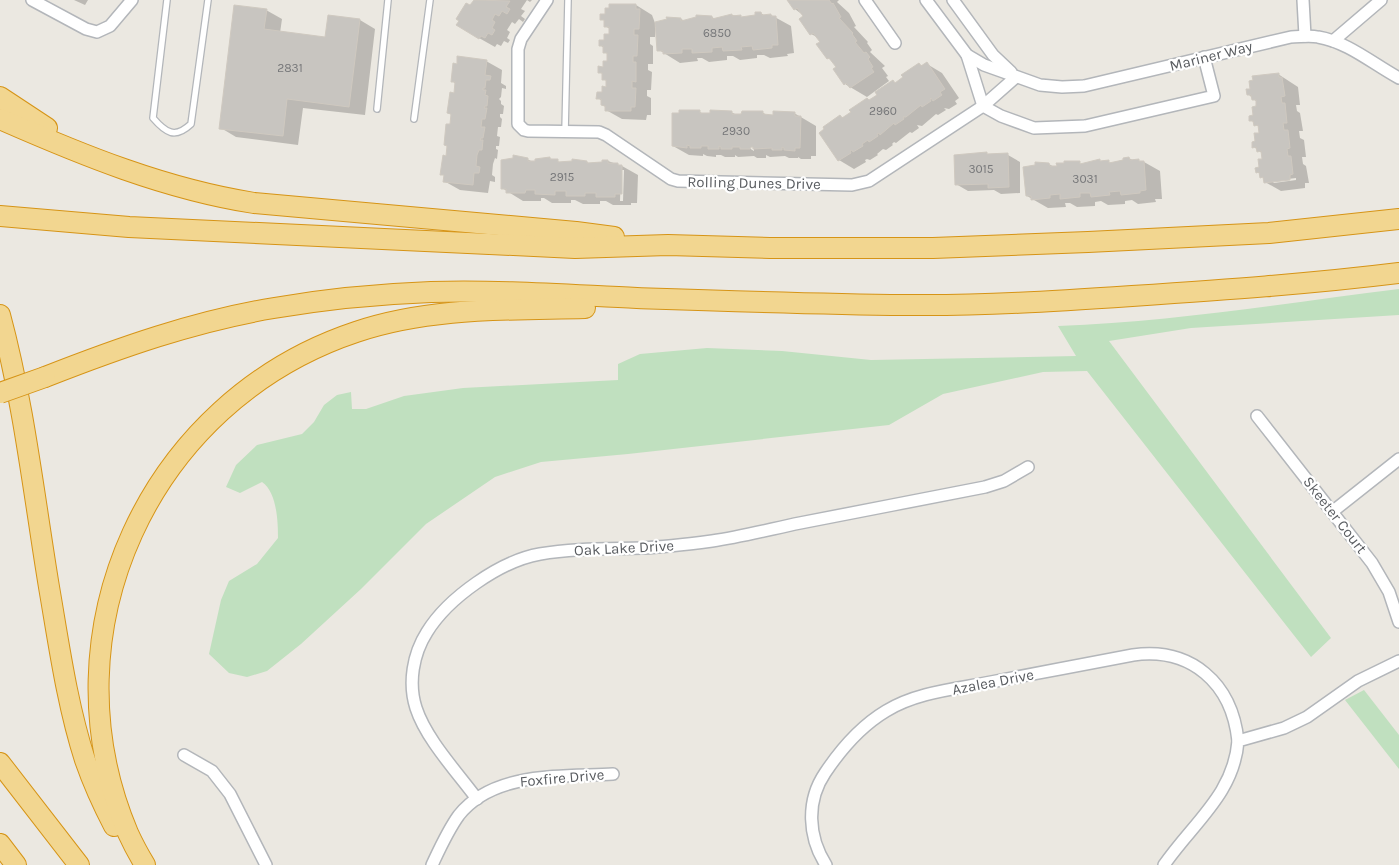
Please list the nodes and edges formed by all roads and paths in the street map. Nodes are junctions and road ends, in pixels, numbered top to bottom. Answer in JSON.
{"nodes":[{"id":1,"x":32,"y":0,"type":"edge"},
{"id":2,"x":132,"y":0,"type":"edge"},
{"id":3,"x":167,"y":0,"type":"edge"},
{"id":4,"x":208,"y":0,"type":"edge"},
{"id":5,"x":388,"y":0,"type":"edge"},
{"id":6,"x":430,"y":0,"type":"edge"},
{"id":7,"x":547,"y":0,"type":"edge"},
{"id":8,"x":568,"y":0,"type":"edge"},
{"id":9,"x":864,"y":0,"type":"edge"},
{"id":10,"x":926,"y":0,"type":"edge"},
{"id":11,"x":953,"y":0,"type":"edge"},
{"id":12,"x":1302,"y":0,"type":"edge"},
{"id":13,"x":1381,"y":0,"type":"edge"},
{"id":14,"x":1305,"y":36,"type":"junction"},
{"id":15,"x":1333,"y":41,"type":"junction"},
{"id":16,"x":895,"y":43,"type":"dead end"},
{"id":17,"x":968,"y":55,"type":"junction"},
{"id":18,"x":1204,"y":57,"type":"junction"},
{"id":19,"x":1016,"y":77,"type":"junction"},
{"id":20,"x":1399,"y":78,"type":"edge"},
{"id":21,"x":0,"y":97,"type":"edge"},
{"id":22,"x":983,"y":106,"type":"junction"},
{"id":23,"x":377,"y":109,"type":"dead end"},
{"id":24,"x":0,"y":119,"type":"edge"},
{"id":25,"x":414,"y":119,"type":"dead end"},
{"id":26,"x":565,"y":132,"type":"junction"},
{"id":27,"x":133,"y":172,"type":"junction"},
{"id":28,"x":0,"y":216,"type":"edge"},
{"id":29,"x":1399,"y":219,"type":"edge"},
{"id":30,"x":668,"y":245,"type":"junction"},
{"id":31,"x":1399,"y":273,"type":"edge"},
{"id":32,"x":742,"y":302,"type":"junction"},
{"id":33,"x":0,"y":315,"type":"edge"},
{"id":34,"x":0,"y":393,"type":"edge"},
{"id":35,"x":1257,"y":416,"type":"dead end"},
{"id":36,"x":1399,"y":459,"type":"edge"},
{"id":37,"x":1028,"y":467,"type":"dead end"},
{"id":38,"x":1332,"y":512,"type":"junction"},
{"id":39,"x":1399,"y":622,"type":"edge"},
{"id":40,"x":1399,"y":661,"type":"edge"},
{"id":41,"x":1238,"y":740,"type":"junction"},
{"id":42,"x":184,"y":755,"type":"dead end"},
{"id":43,"x":0,"y":763,"type":"edge"},
{"id":44,"x":613,"y":774,"type":"dead end"},
{"id":45,"x":477,"y":799,"type":"junction"},
{"id":46,"x":0,"y":844,"type":"edge"},
{"id":47,"x":16,"y":865,"type":"edge"},
{"id":48,"x":79,"y":865,"type":"edge"},
{"id":49,"x":136,"y":865,"type":"edge"},
{"id":50,"x":145,"y":865,"type":"edge"},
{"id":51,"x":266,"y":865,"type":"edge"},
{"id":52,"x":432,"y":865,"type":"edge"},
{"id":53,"x":826,"y":865,"type":"edge"},
{"id":54,"x":1164,"y":865,"type":"edge"}],
"edges":[{"from":1,"to":2,"type":"street"},
{"from":3,"to":4,"type":"lane"},
{"from":5,"to":23,"type":"lane"},
{"from":6,"to":25,"type":"lane"},
{"from":7,"to":26,"type":"street","name":"Rolling Dunes Drive"},
{"from":8,"to":26,"type":"lane"},
{"from":9,"to":16,"type":"street"},
{"from":10,"to":17,"type":"street"},
{"from":11,"to":19,"type":"street"},
{"from":12,"to":14,"type":"street"},
{"from":13,"to":15,"type":"street"},
{"from":14,"to":15,"type":"street","name":"Mariner Way"},
{"from":14,"to":18,"type":"street","name":"Mariner Way"},
{"from":15,"to":20,"type":"street","name":"Mariner Way"},
{"from":17,"to":19,"type":"street","name":"Mariner Way"},
{"from":17,"to":22,"type":"street"},
{"from":18,"to":19,"type":"street","name":"Mariner Way"},
{"from":18,"to":22,"type":"street"},
{"from":19,"to":22,"type":"street","name":"Rolling Dunes Drive"},
{"from":21,"to":27,"type":"highway"},
{"from":22,"to":26,"type":"street","name":"Rolling Dunes Drive"},
{"from":24,"to":27,"type":"highway"},
{"from":27,"to":30,"type":"highway"},
{"from":28,"to":30,"type":"highway"},
{"from":29,"to":30,"type":"highway"},
{"from":31,"to":32,"type":"highway"},
{"from":32,"to":34,"type":"highway","bridge":true},
{"from":32,"to":50,"type":"highway"},
{"from":33,"to":49,"type":"highway"},
{"from":35,"to":38,"type":"street","name":"Skeeter Court"},
{"from":36,"to":38,"type":"street"},
{"from":37,"to":45,"type":"street","name":"Oak Lake Drive"},
{"from":38,"to":39,"type":"street","name":"Skeeter Court"},
{"from":40,"to":41,"type":"street"},
{"from":41,"to":53,"type":"street","name":"Azalea Drive"},
{"from":41,"to":54,"type":"street","name":"Azalea Drive"},
{"from":42,"to":51,"type":"street"},
{"from":43,"to":48,"type":"highway"},
{"from":44,"to":45,"type":"street","name":"Foxfire Drive"},
{"from":45,"to":52,"type":"street","name":"Foxfire Drive"},
{"from":46,"to":47,"type":"highway"}]}
